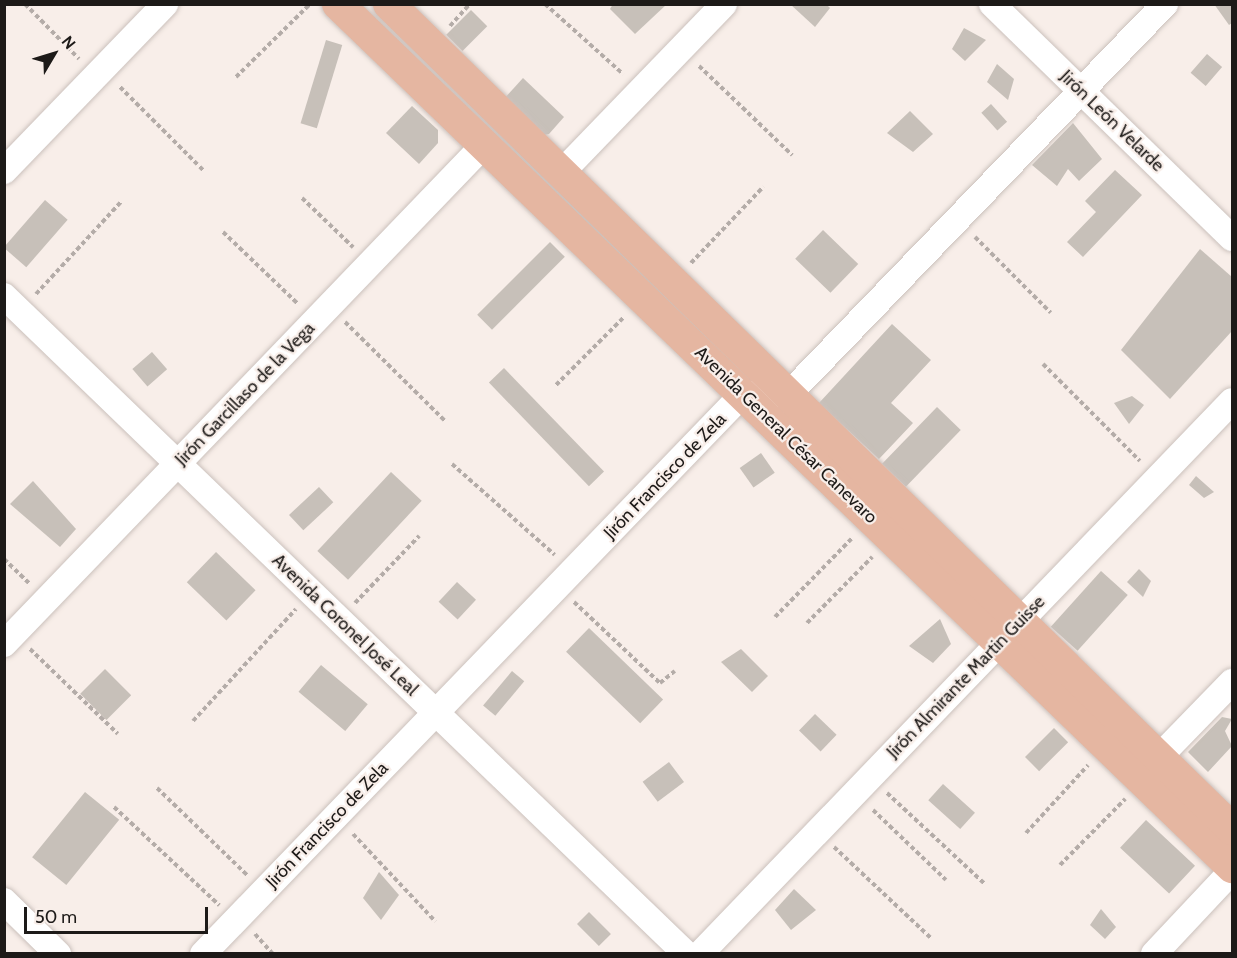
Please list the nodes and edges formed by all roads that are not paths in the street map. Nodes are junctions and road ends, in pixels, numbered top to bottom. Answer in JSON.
{"nodes":[{"id":1,"x":165,"y":4,"type":"edge"},
{"id":2,"x":338,"y":4,"type":"edge"},
{"id":3,"x":389,"y":4,"type":"edge"},
{"id":4,"x":724,"y":4,"type":"edge"},
{"id":5,"x":992,"y":4,"type":"edge"},
{"id":6,"x":1165,"y":4,"type":"edge"},
{"id":7,"x":1082,"y":91,"type":"junction"},
{"id":8,"x":485,"y":144,"type":"junction"},
{"id":9,"x":4,"y":171,"type":"edge"},
{"id":10,"x":562,"y":172,"type":"junction"},
{"id":11,"x":1233,"y":238,"type":"edge"},
{"id":12,"x":12,"y":304,"type":"edge"},
{"id":13,"x":743,"y":394,"type":"junction"},
{"id":14,"x":789,"y":394,"type":"junction"},
{"id":15,"x":1233,"y":401,"type":"edge"},
{"id":16,"x":178,"y":464,"type":"junction"},
{"id":17,"x":1010,"y":632,"type":"junction"},
{"id":18,"x":9,"y":639,"type":"edge"},
{"id":19,"x":1233,"y":682,"type":"edge"},
{"id":20,"x":436,"y":712,"type":"junction"},
{"id":21,"x":1151,"y":769,"type":"junction"},
{"id":22,"x":1233,"y":829,"type":"edge"},
{"id":23,"x":1233,"y":867,"type":"edge"},
{"id":24,"x":1233,"y":871,"type":"edge"},
{"id":25,"x":4,"y":901,"type":"edge"},
{"id":26,"x":58,"y":954,"type":"edge"},
{"id":27,"x":203,"y":954,"type":"edge"},
{"id":28,"x":686,"y":954,"type":"edge"},
{"id":29,"x":700,"y":954,"type":"edge"},
{"id":30,"x":1154,"y":954,"type":"edge"}],
"edges":[{"from":1,"to":9,"type":"street"},
{"from":2,"to":8,"type":"main road","name":"Avenida General César Canevaro"},
{"from":3,"to":10,"type":"main road","name":"Avenida General César Canevaro"},
{"from":4,"to":10,"type":"street"},
{"from":5,"to":7,"type":"street","name":"Jirón León Velarde"},
{"from":6,"to":7,"type":"street"},
{"from":7,"to":11,"type":"street","name":"Jirón León Velarde"},
{"from":7,"to":14,"type":"street"},
{"from":8,"to":13,"type":"main road","name":"Avenida General César Canevaro"},
{"from":8,"to":16,"type":"street","name":"Jirón Garcillaso de la Vega"},
{"from":10,"to":14,"type":"main road","name":"Avenida General César Canevaro"},
{"from":12,"to":16,"type":"street","name":"Avenida Coronel José Leal"},
{"from":13,"to":14,"type":"street"},
{"from":13,"to":17,"type":"main road","name":"Avenida General César Canevaro"},
{"from":13,"to":20,"type":"street","name":"Jirón Francisco de Zela"},
{"from":14,"to":17,"type":"main road","name":"Avenida General César Canevaro"},
{"from":15,"to":17,"type":"street","name":"Jirón Almirante Martin Guisse"},
{"from":16,"to":18,"type":"street","name":"Jirón Garcillaso de la Vega"},
{"from":16,"to":20,"type":"street","name":"Avenida Coronel José Leal"},
{"from":17,"to":21,"type":"main road","name":"Avenida General César Canevaro"},
{"from":17,"to":21,"type":"main road","name":"Avenida General César Canevaro"},
{"from":17,"to":29,"type":"street","name":"Jirón Almirante Martin Guisse"},
{"from":19,"to":21,"type":"street"},
{"from":20,"to":27,"type":"street","name":"Jirón Francisco de Zela"},
{"from":20,"to":28,"type":"street","name":"Avenida Coronel José Leal"},
{"from":21,"to":22,"type":"main road","name":"Avenida General César Canevaro"},
{"from":21,"to":23,"type":"main road","name":"Avenida General César Canevaro"},
{"from":24,"to":30,"type":"street"},
{"from":25,"to":26,"type":"street"}]}
